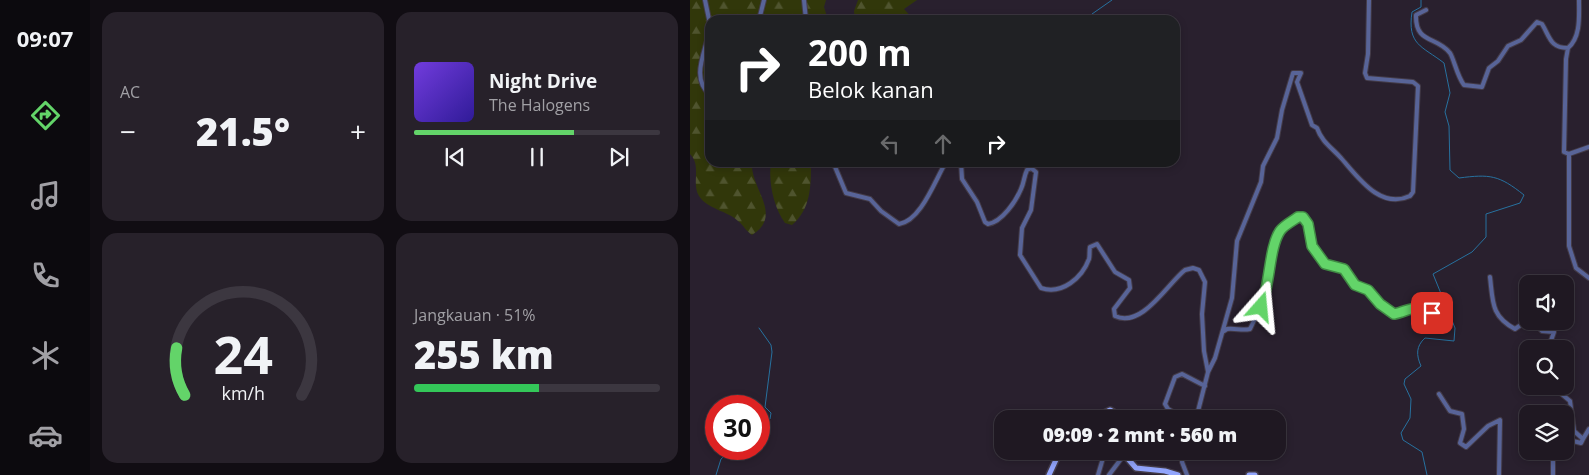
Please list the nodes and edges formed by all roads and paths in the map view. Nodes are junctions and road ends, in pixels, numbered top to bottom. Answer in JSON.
{"nodes":[{"id":1,"x":705,"y":0,"type":"edge"},
{"id":2,"x":764,"y":0,"type":"edge"},
{"id":3,"x":804,"y":0,"type":"edge"},
{"id":4,"x":1369,"y":0,"type":"edge"},
{"id":5,"x":1579,"y":0,"type":"edge"},
{"id":6,"x":1426,"y":10,"type":"dead end"},
{"id":7,"x":708,"y":15,"type":"edge"},
{"id":8,"x":760,"y":15,"type":"edge"},
{"id":9,"x":806,"y":15,"type":"edge"},
{"id":10,"x":705,"y":43,"type":"edge"},
{"id":11,"x":1568,"y":48,"type":"junction"},
{"id":12,"x":705,"y":90,"type":"edge"},
{"id":13,"x":1589,"y":147,"type":"edge"},
{"id":14,"x":1568,"y":154,"type":"junction"},
{"id":15,"x":835,"y":167,"type":"edge"},
{"id":16,"x":943,"y":167,"type":"edge"},
{"id":17,"x":961,"y":167,"type":"edge"},
{"id":18,"x":1490,"y":277,"type":"dead end"},
{"id":19,"x":1589,"y":278,"type":"edge"},
{"id":20,"x":1440,"y":325,"type":"dead end"},
{"id":21,"x":1519,"y":326,"type":"edge"},
{"id":22,"x":1541,"y":330,"type":"edge"},
{"id":23,"x":1223,"y":333,"type":"junction"},
{"id":24,"x":1552,"y":340,"type":"edge"},
{"id":25,"x":1208,"y":372,"type":"junction"},
{"id":26,"x":1205,"y":386,"type":"junction"},
{"id":27,"x":1439,"y":394,"type":"dead end"},
{"id":28,"x":1563,"y":395,"type":"edge"},
{"id":29,"x":1171,"y":410,"type":"edge"},
{"id":30,"x":1198,"y":410,"type":"edge"},
{"id":31,"x":1589,"y":429,"type":"edge"},
{"id":32,"x":1583,"y":439,"type":"junction"},
{"id":33,"x":1574,"y":441,"type":"edge"},
{"id":34,"x":1056,"y":460,"type":"edge"},
{"id":35,"x":1102,"y":460,"type":"edge"},
{"id":36,"x":1118,"y":460,"type":"edge"},
{"id":37,"x":1129,"y":460,"type":"edge"},
{"id":38,"x":1182,"y":460,"type":"edge"},
{"id":39,"x":1553,"y":460,"type":"edge"},
{"id":40,"x":1049,"y":475,"type":"edge"},
{"id":41,"x":1098,"y":475,"type":"edge"},
{"id":42,"x":1109,"y":475,"type":"edge"},
{"id":43,"x":1176,"y":475,"type":"edge"},
{"id":44,"x":1187,"y":475,"type":"edge"},
{"id":45,"x":1249,"y":475,"type":"edge"},
{"id":46,"x":1255,"y":475,"type":"edge"},
{"id":47,"x":1499,"y":475,"type":"edge"},
{"id":48,"x":1552,"y":475,"type":"edge"}],
"edges":[{"from":1,"to":7,"type":"street"},
{"from":2,"to":8,"type":"street"},
{"from":3,"to":9,"type":"street"},
{"from":4,"to":23,"type":"street"},
{"from":5,"to":11,"type":"street"},
{"from":6,"to":11,"type":"street"},
{"from":10,"to":12,"type":"street"},
{"from":11,"to":14,"type":"street"},
{"from":13,"to":14,"type":"street"},
{"from":14,"to":19,"type":"street"},
{"from":15,"to":16,"type":"street"},
{"from":17,"to":25,"type":"street"},
{"from":18,"to":21,"type":"street"},
{"from":20,"to":23,"type":"street"},
{"from":22,"to":24,"type":"street"},
{"from":23,"to":25,"type":"street"},
{"from":25,"to":26,"type":"street"},
{"from":26,"to":29,"type":"street"},
{"from":26,"to":30,"type":"street"},
{"from":27,"to":47,"type":"street"},
{"from":28,"to":32,"type":"street"},
{"from":31,"to":32,"type":"street"},
{"from":32,"to":33,"type":"street"},
{"from":34,"to":40,"type":"main road"},
{"from":35,"to":41,"type":"street"},
{"from":36,"to":42,"type":"street"},
{"from":37,"to":43,"type":"main road"},
{"from":38,"to":44,"type":"street"},
{"from":39,"to":48,"type":"street"},
{"from":45,"to":46,"type":"main road"}]}
